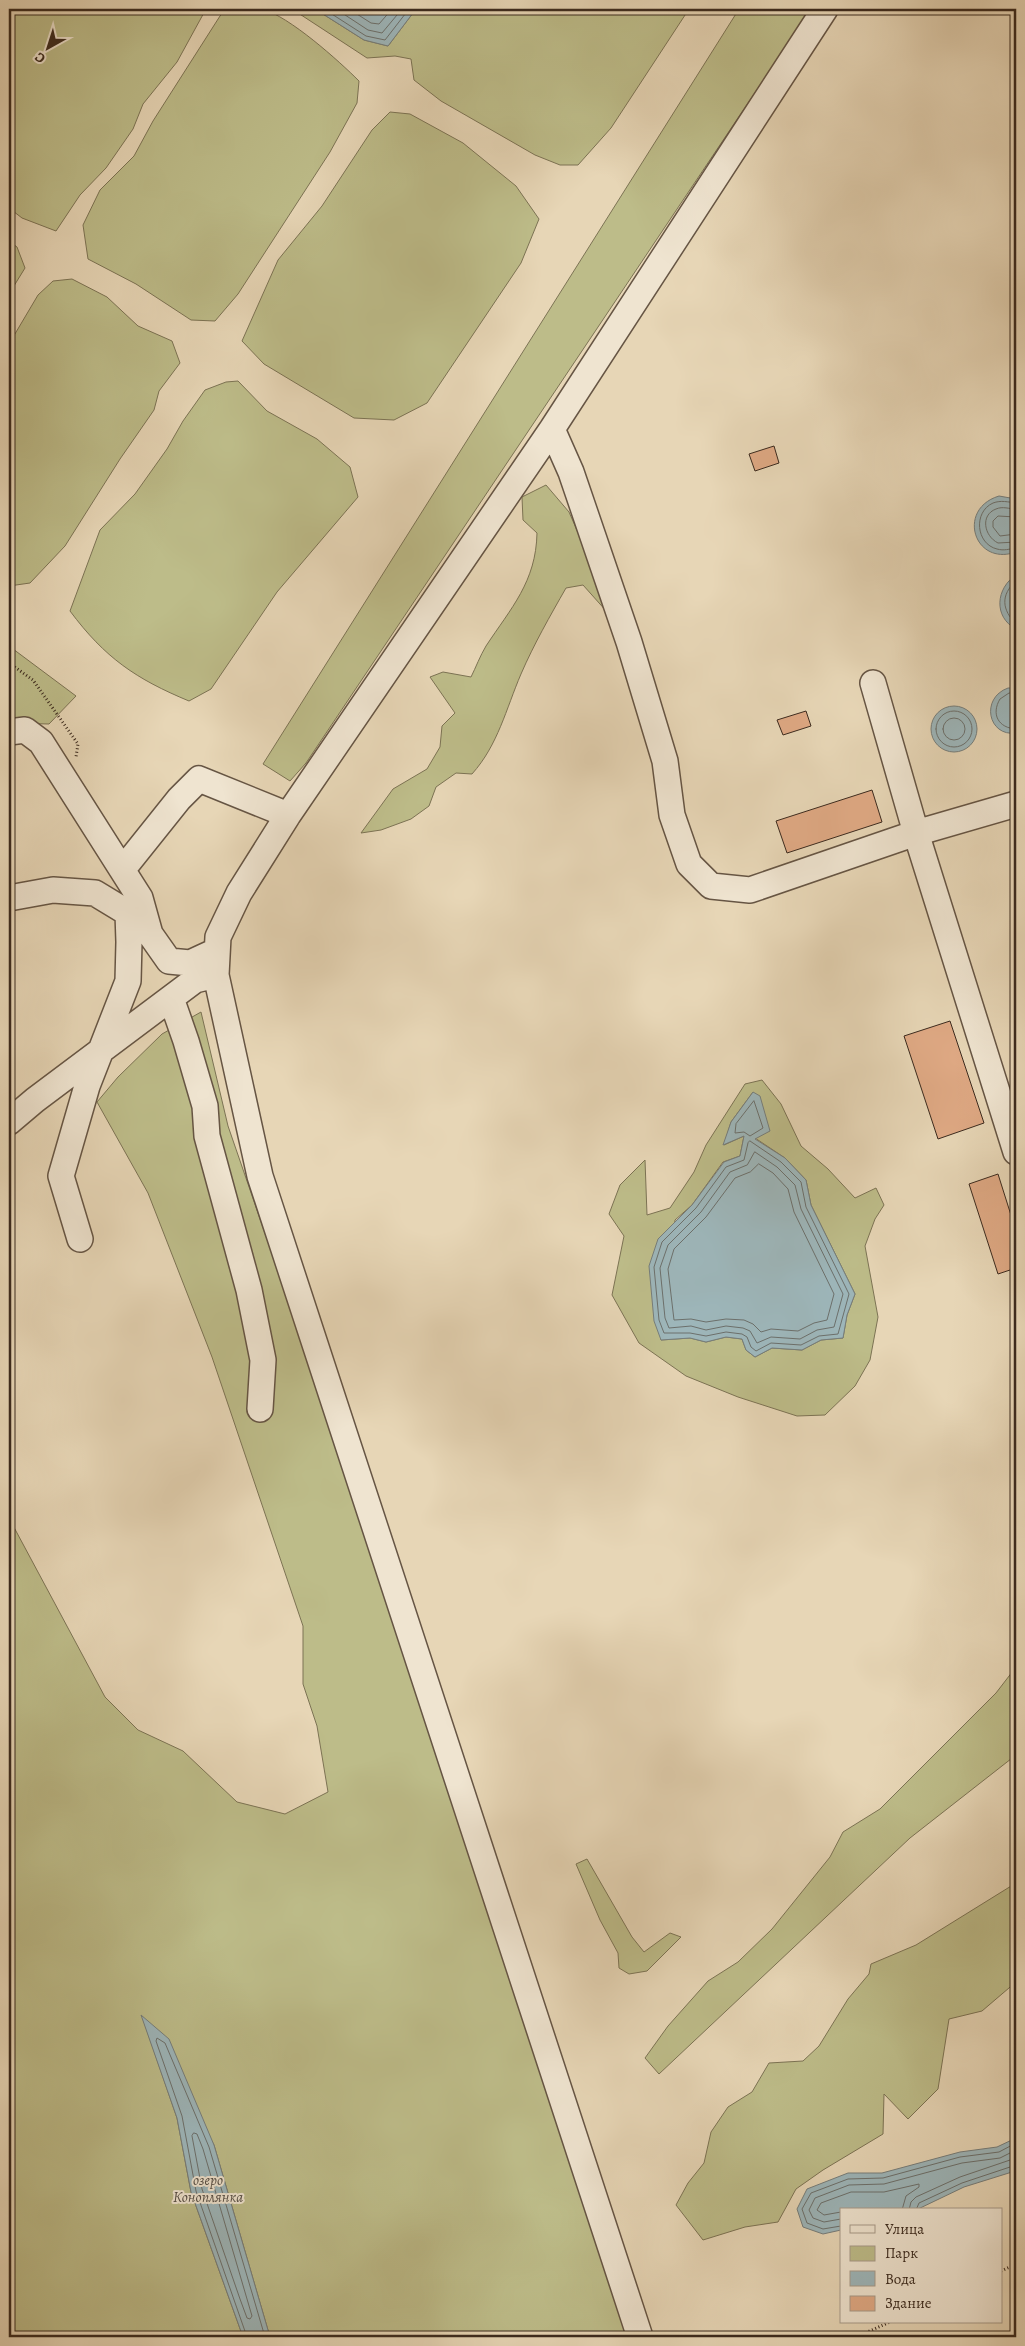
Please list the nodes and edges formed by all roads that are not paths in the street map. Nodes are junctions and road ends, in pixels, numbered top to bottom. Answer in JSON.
{"nodes":[{"id":1,"x":825,"y":9,"type":"edge"},
{"id":2,"x":552,"y":429,"type":"junction"},
{"id":3,"x":873,"y":683,"type":"dead end"},
{"id":4,"x":9,"y":732,"type":"edge"},
{"id":5,"x":1016,"y":804,"type":"edge"},
{"id":6,"x":288,"y":815,"type":"junction"},
{"id":7,"x":916,"y":833,"type":"junction"},
{"id":8,"x":123,"y":869,"type":"junction"},
{"id":9,"x":9,"y":898,"type":"edge"},
{"id":10,"x":128,"y":913,"type":"junction"},
{"id":11,"x":150,"y":934,"type":"junction"},
{"id":12,"x":216,"y":963,"type":"junction"},
{"id":13,"x":171,"y":998,"type":"junction"},
{"id":14,"x":102,"y":1050,"type":"junction"},
{"id":15,"x":1006,"y":1081,"type":"edge"},
{"id":16,"x":9,"y":1122,"type":"edge"},
{"id":17,"x":1016,"y":1152,"type":"edge"},
{"id":18,"x":80,"y":1239,"type":"dead end"},
{"id":19,"x":260,"y":1409,"type":"dead end"},
{"id":20,"x":640,"y":2337,"type":"edge"}],
"edges":[{"from":1,"to":2,"type":"street"},
{"from":2,"to":6,"type":"street"},
{"from":2,"to":7,"type":"street"},
{"from":3,"to":7,"type":"street"},
{"from":4,"to":8,"type":"street"},
{"from":5,"to":7,"type":"street"},
{"from":6,"to":8,"type":"street"},
{"from":6,"to":12,"type":"street"},
{"from":7,"to":15,"type":"street"},
{"from":8,"to":11,"type":"street"},
{"from":9,"to":10,"type":"street"},
{"from":10,"to":11,"type":"street"},
{"from":10,"to":14,"type":"street"},
{"from":11,"to":12,"type":"street"},
{"from":12,"to":13,"type":"street"},
{"from":12,"to":20,"type":"street"},
{"from":13,"to":14,"type":"street"},
{"from":13,"to":19,"type":"street"},
{"from":14,"to":16,"type":"street"},
{"from":14,"to":18,"type":"street"},
{"from":15,"to":17,"type":"street"}]}
